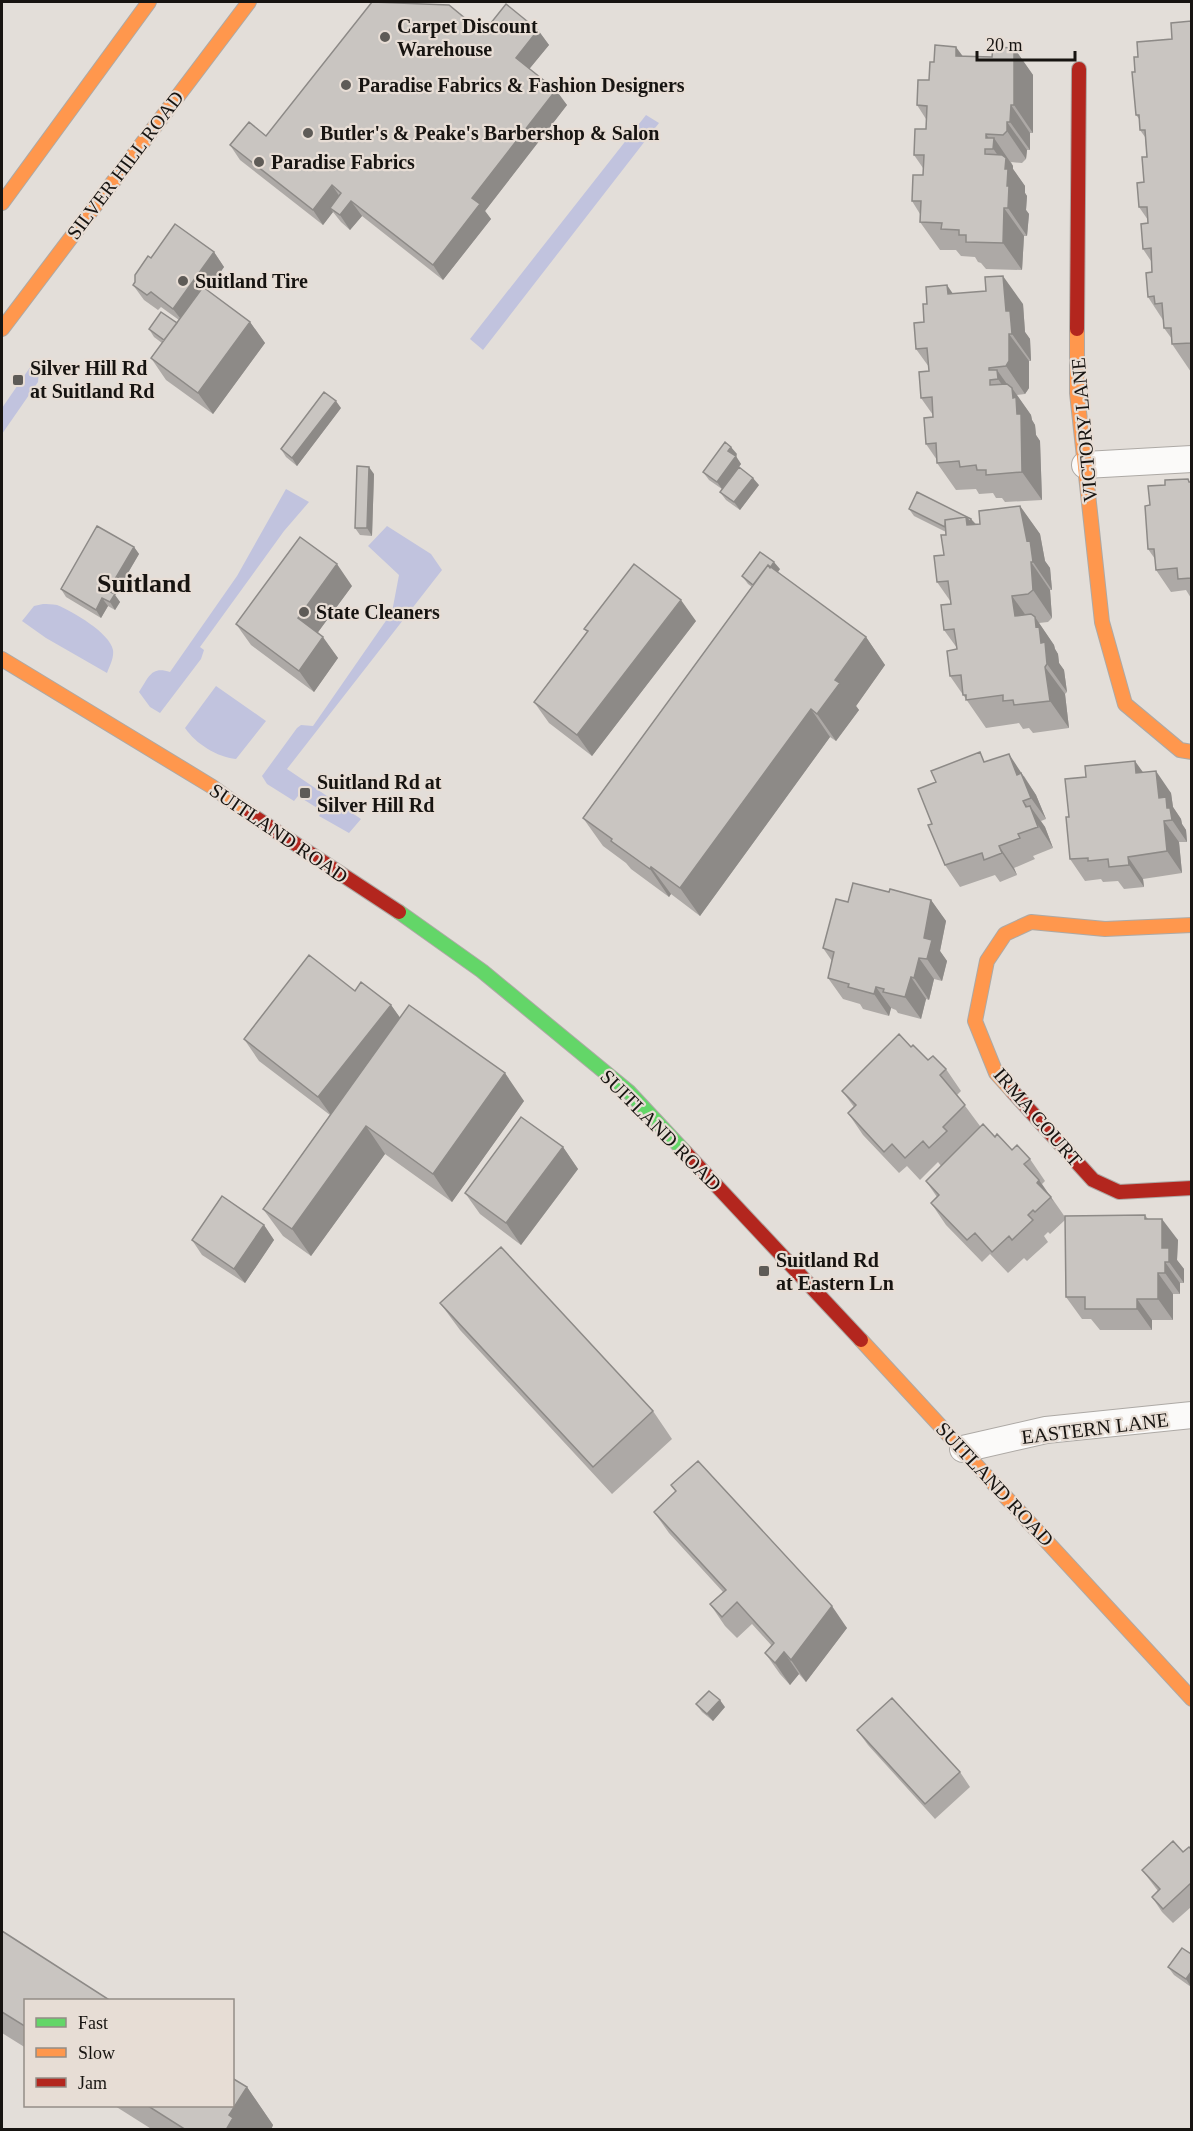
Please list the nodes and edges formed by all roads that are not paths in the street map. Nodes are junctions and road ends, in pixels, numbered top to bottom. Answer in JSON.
{"nodes":[{"id":1,"x":149,"y":2,"type":"edge"},
{"id":2,"x":249,"y":2,"type":"edge"},
{"id":3,"x":1079,"y":69,"type":"dead end"},
{"id":4,"x":2,"y":203,"type":"edge"},
{"id":5,"x":2,"y":329,"type":"edge"},
{"id":6,"x":1191,"y":459,"type":"edge"},
{"id":7,"x":1085,"y":465,"type":"junction"},
{"id":8,"x":2,"y":659,"type":"edge"},
{"id":9,"x":1191,"y":752,"type":"edge"},
{"id":10,"x":1191,"y":925,"type":"edge"},
{"id":11,"x":1191,"y":1188,"type":"edge"},
{"id":12,"x":1191,"y":1416,"type":"edge"},
{"id":13,"x":963,"y":1449,"type":"junction"},
{"id":14,"x":1191,"y":1699,"type":"edge"}],
"edges":[{"from":1,"to":4,"type":"main road"},
{"from":2,"to":5,"type":"main road","name":"SILVER HILL ROAD"},
{"from":3,"to":7,"type":"main road","name":"VICTORY LANE"},
{"from":6,"to":7,"type":"street"},
{"from":7,"to":9,"type":"main road","name":"VICTORY LANE"},
{"from":8,"to":13,"type":"main road","name":"SUITLAND ROAD"},
{"from":10,"to":11,"type":"main road","name":"IRMA COURT"},
{"from":12,"to":13,"type":"street","name":"EASTERN LANE"},
{"from":13,"to":14,"type":"main road","name":"SUITLAND ROAD"}]}
